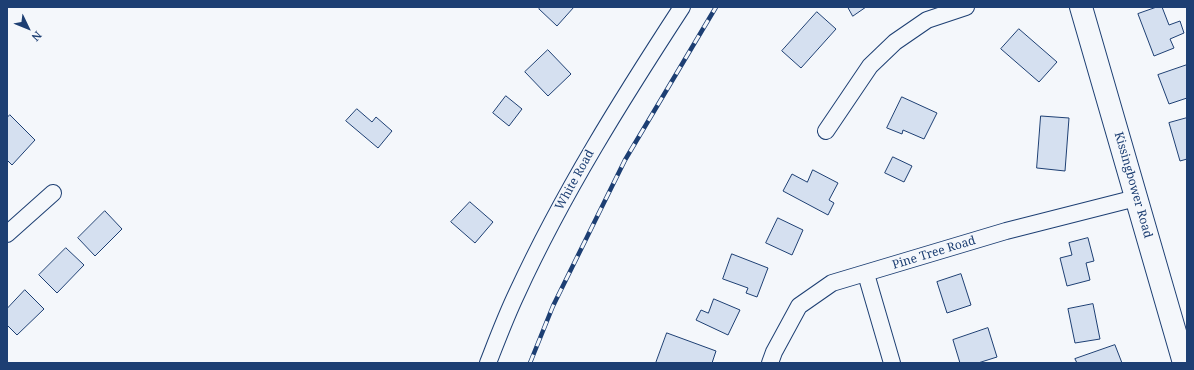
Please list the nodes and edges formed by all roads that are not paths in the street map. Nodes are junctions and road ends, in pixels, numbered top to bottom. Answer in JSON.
{"nodes":[{"id":1,"x":682,"y":7,"type":"edge"},
{"id":2,"x":966,"y":7,"type":"edge"},
{"id":3,"x":1081,"y":7,"type":"edge"},
{"id":4,"x":826,"y":131,"type":"dead end"},
{"id":5,"x":53,"y":193,"type":"dead end"},
{"id":6,"x":1136,"y":198,"type":"junction"},
{"id":7,"x":7,"y":234,"type":"edge"},
{"id":8,"x":866,"y":274,"type":"junction"},
{"id":9,"x":488,"y":363,"type":"edge"},
{"id":10,"x":770,"y":363,"type":"edge"},
{"id":11,"x":892,"y":363,"type":"edge"},
{"id":12,"x":1184,"y":363,"type":"edge"}],
"edges":[{"from":1,"to":9,"type":"street","name":"White Road"},
{"from":2,"to":4,"type":"street"},
{"from":3,"to":6,"type":"street","name":"Kissingbower Road"},
{"from":5,"to":7,"type":"street"},
{"from":6,"to":8,"type":"street","name":"Pine Tree Road"},
{"from":6,"to":12,"type":"street","name":"Kissingbower Road"},
{"from":8,"to":10,"type":"street","name":"Pine Tree Road"},
{"from":8,"to":11,"type":"street"}]}
